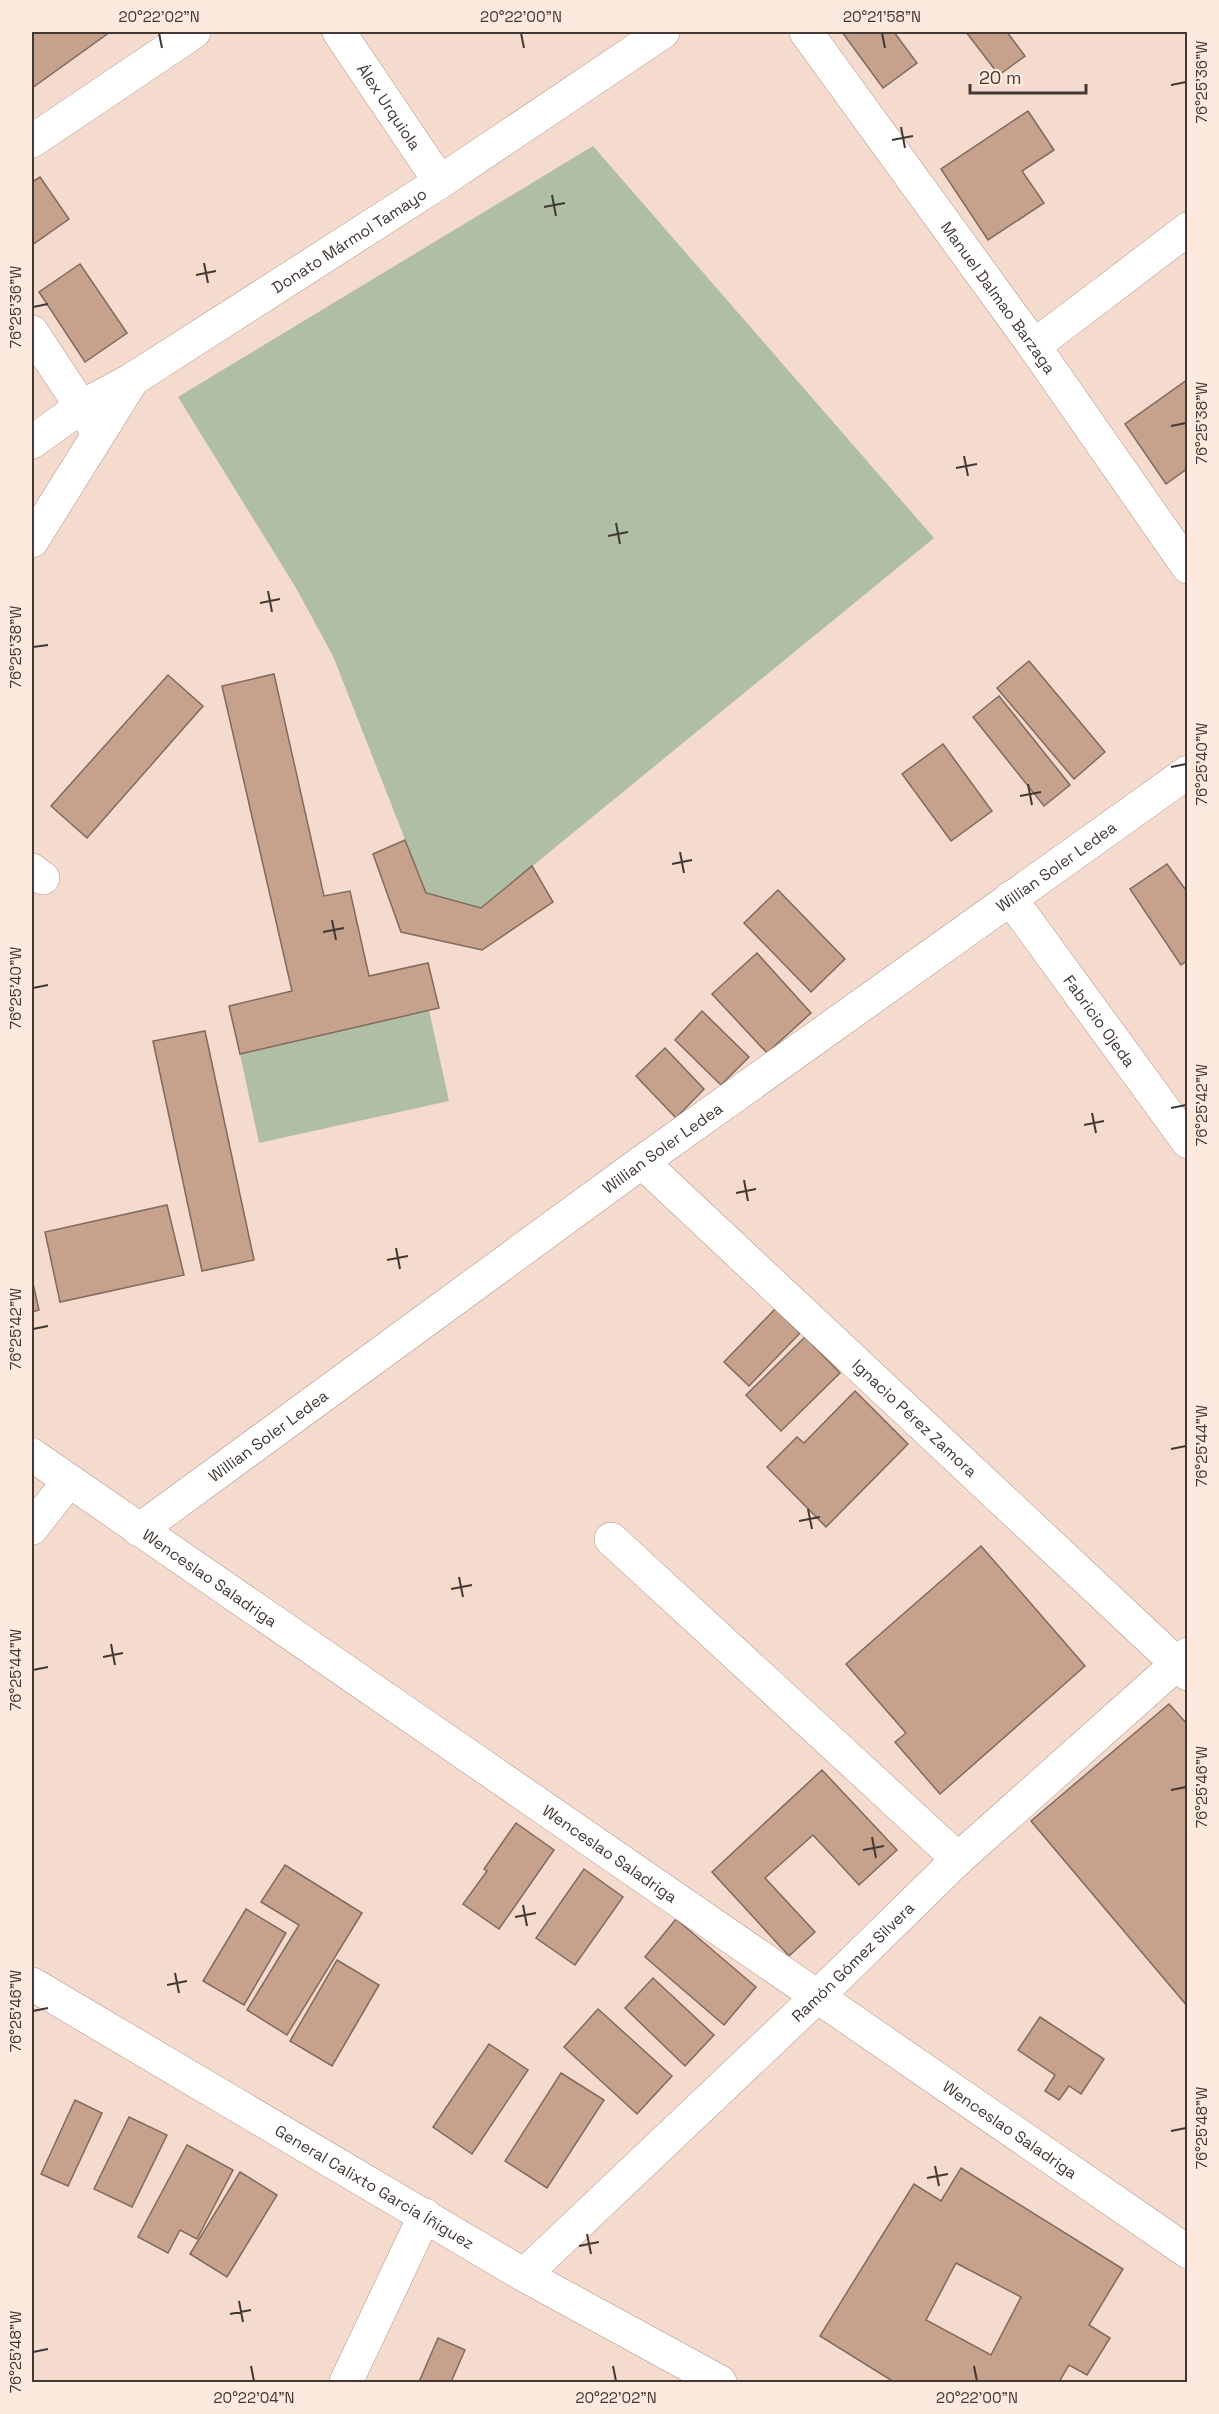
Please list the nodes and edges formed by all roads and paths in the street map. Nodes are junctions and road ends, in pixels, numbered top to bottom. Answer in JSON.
{"nodes":[{"id":1,"x":194,"y":32,"type":"edge"},
{"id":2,"x":339,"y":32,"type":"edge"},
{"id":3,"x":663,"y":32,"type":"edge"},
{"id":4,"x":806,"y":32,"type":"edge"},
{"id":5,"x":32,"y":141,"type":"edge"},
{"id":6,"x":440,"y":182,"type":"junction"},
{"id":7,"x":1188,"y":229,"type":"edge"},
{"id":8,"x":32,"y":332,"type":"edge"},
{"id":9,"x":1034,"y":346,"type":"junction"},
{"id":10,"x":90,"y":420,"type":"junction"},
{"id":11,"x":32,"y":442,"type":"edge"},
{"id":12,"x":32,"y":541,"type":"edge"},
{"id":13,"x":1188,"y":567,"type":"edge"},
{"id":14,"x":1188,"y":772,"type":"edge"},
{"id":15,"x":1010,"y":898,"type":"junction"},
{"id":16,"x":1188,"y":1142,"type":"edge"},
{"id":17,"x":642,"y":1162,"type":"junction"},
{"id":18,"x":32,"y":1455,"type":"edge"},
{"id":19,"x":69,"y":1481,"type":"junction"},
{"id":20,"x":32,"y":1528,"type":"edge"},
{"id":21,"x":140,"y":1530,"type":"junction"},
{"id":22,"x":611,"y":1539,"type":"dead end"},
{"id":23,"x":1184,"y":1664,"type":"edge"},
{"id":24,"x":958,"y":1859,"type":"junction"},
{"id":25,"x":32,"y":1984,"type":"edge"},
{"id":26,"x":817,"y":1997,"type":"junction"},
{"id":27,"x":425,"y":2215,"type":"junction"},
{"id":28,"x":1188,"y":2252,"type":"edge"},
{"id":29,"x":524,"y":2275,"type":"junction"},
{"id":30,"x":346,"y":2382,"type":"edge"},
{"id":31,"x":720,"y":2382,"type":"edge"}],
"edges":[{"from":1,"to":5,"type":"street"},
{"from":2,"to":6,"type":"street","name":"Álex Urquiola"},
{"from":3,"to":6,"type":"street","name":"Donato Mármol Tamayo"},
{"from":4,"to":9,"type":"street","name":"Manuel Dalmao Barzaga"},
{"from":6,"to":10,"type":"street","name":"Donato Mármol Tamayo"},
{"from":7,"to":9,"type":"street"},
{"from":8,"to":10,"type":"street"},
{"from":9,"to":13,"type":"street","name":"Manuel Dalmao Barzaga"},
{"from":10,"to":11,"type":"street","name":"Donato Mármol Tamayo"},
{"from":10,"to":12,"type":"street"},
{"from":14,"to":15,"type":"street","name":"Willian Soler Ledea"},
{"from":15,"to":16,"type":"street","name":"Fabricio Ojeda"},
{"from":15,"to":17,"type":"street","name":"Willian Soler Ledea"},
{"from":17,"to":21,"type":"street","name":"Willian Soler Ledea"},
{"from":17,"to":23,"type":"street","name":"Ignacio Pérez Zamora"},
{"from":18,"to":19,"type":"street","name":"Wenceslao Saladriga"},
{"from":19,"to":20,"type":"street"},
{"from":19,"to":21,"type":"street","name":"Wenceslao Saladriga"},
{"from":21,"to":26,"type":"street","name":"Wenceslao Saladriga"},
{"from":22,"to":24,"type":"street"},
{"from":23,"to":24,"type":"street","name":"Ramón Gómez Silvera"},
{"from":24,"to":26,"type":"street","name":"Ramón Gómez Silvera"},
{"from":25,"to":27,"type":"street","name":"General Calixto García Íñiguez"},
{"from":26,"to":28,"type":"street","name":"Wenceslao Saladriga"},
{"from":26,"to":29,"type":"street","name":"Ramón Gómez Silvera"},
{"from":27,"to":29,"type":"street","name":"General Calixto García Íñiguez"},
{"from":27,"to":30,"type":"street"},
{"from":29,"to":31,"type":"street","name":"General Calixto García Íñiguez"}]}
